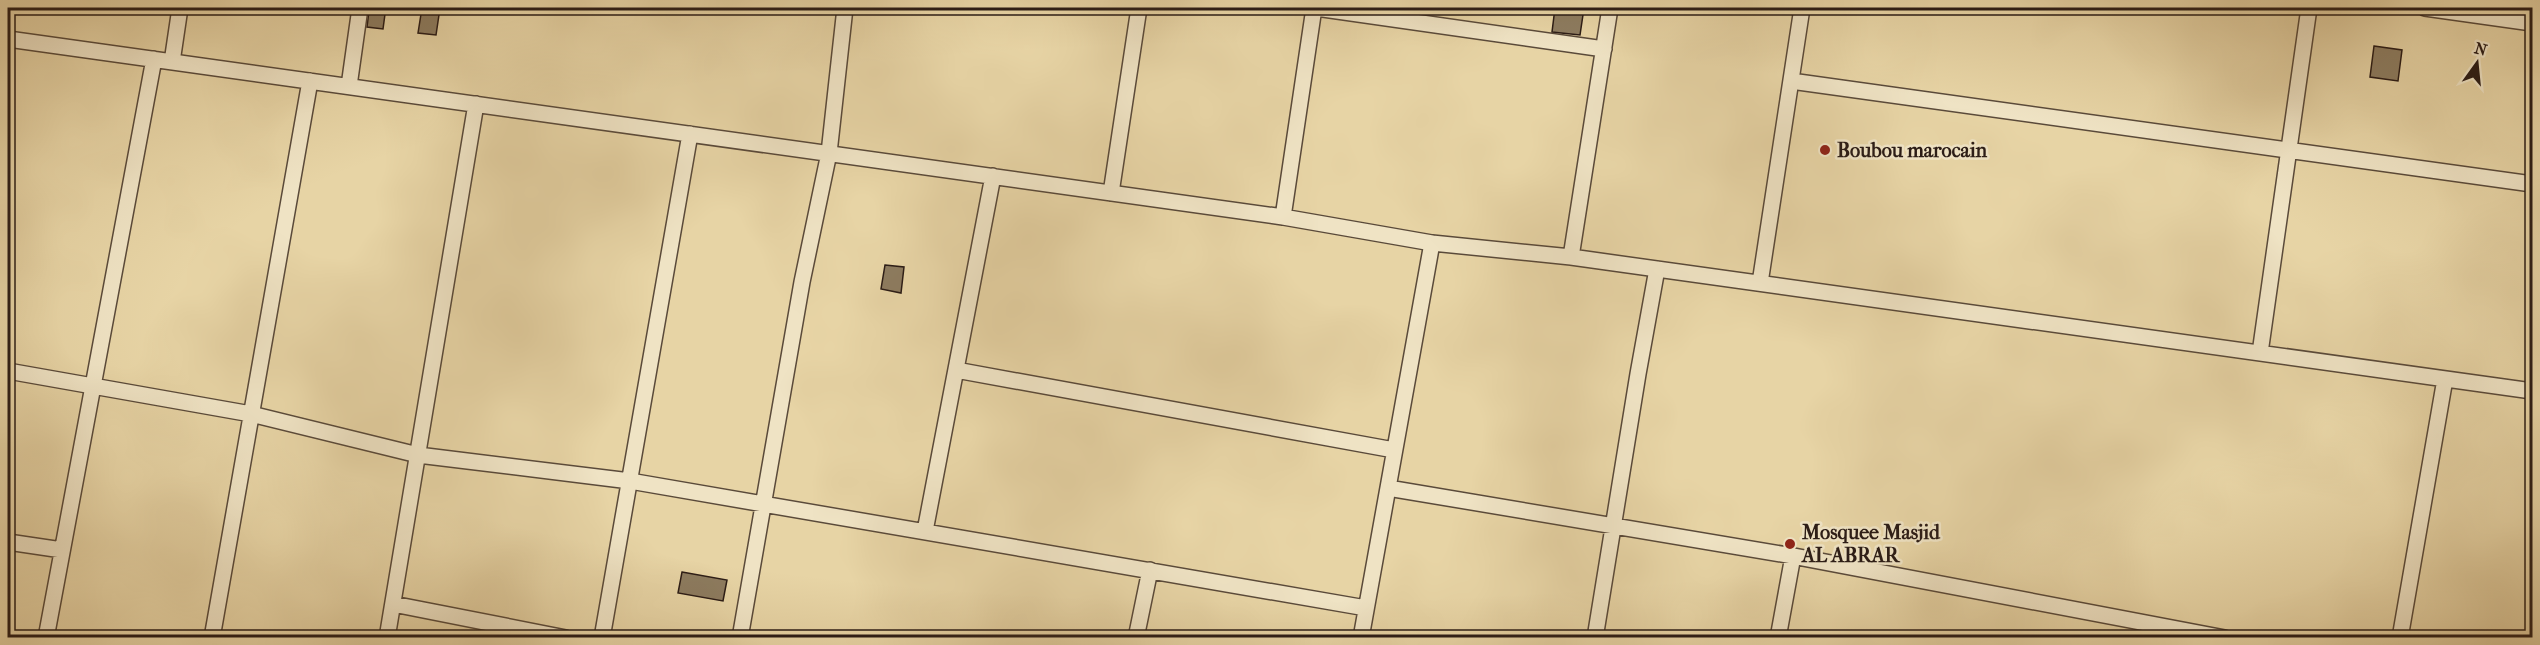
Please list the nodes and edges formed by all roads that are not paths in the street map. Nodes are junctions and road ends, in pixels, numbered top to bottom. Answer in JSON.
{"nodes":[{"id":1,"x":180,"y":8,"type":"edge"},
{"id":2,"x":360,"y":8,"type":"edge"},
{"id":3,"x":845,"y":8,"type":"edge"},
{"id":4,"x":1139,"y":8,"type":"edge"},
{"id":5,"x":1315,"y":8,"type":"edge"},
{"id":6,"x":1610,"y":8,"type":"edge"},
{"id":7,"x":1802,"y":8,"type":"edge"},
{"id":8,"x":2309,"y":8,"type":"edge"},
{"id":9,"x":2426,"y":8,"type":"edge"},
{"id":10,"x":2475,"y":11,"type":"edge"},
{"id":11,"x":2532,"y":23,"type":"edge"},
{"id":12,"x":8,"y":39,"type":"edge"},
{"id":13,"x":1604,"y":49,"type":"junction"},
{"id":14,"x":154,"y":59,"type":"junction"},
{"id":15,"x":172,"y":62,"type":"junction"},
{"id":16,"x":310,"y":81,"type":"junction"},
{"id":17,"x":1791,"y":81,"type":"junction"},
{"id":18,"x":349,"y":86,"type":"junction"},
{"id":19,"x":476,"y":104,"type":"junction"},
{"id":20,"x":690,"y":134,"type":"junction"},
{"id":21,"x":2288,"y":150,"type":"junction"},
{"id":22,"x":829,"y":153,"type":"junction"},
{"id":23,"x":993,"y":176,"type":"junction"},
{"id":24,"x":2532,"y":184,"type":"edge"},
{"id":25,"x":1111,"y":193,"type":"junction"},
{"id":26,"x":1283,"y":217,"type":"junction"},
{"id":27,"x":1432,"y":243,"type":"junction"},
{"id":28,"x":1571,"y":257,"type":"junction"},
{"id":29,"x":1657,"y":269,"type":"junction"},
{"id":30,"x":1760,"y":283,"type":"junction"},
{"id":31,"x":2260,"y":353,"type":"junction"},
{"id":32,"x":956,"y":370,"type":"junction"},
{"id":33,"x":8,"y":371,"type":"edge"},
{"id":34,"x":2445,"y":379,"type":"junction"},
{"id":35,"x":93,"y":386,"type":"junction"},
{"id":36,"x":2532,"y":391,"type":"edge"},
{"id":37,"x":251,"y":414,"type":"junction"},
{"id":38,"x":1394,"y":450,"type":"junction"},
{"id":39,"x":418,"y":455,"type":"junction"},
{"id":40,"x":630,"y":482,"type":"junction"},
{"id":41,"x":1388,"y":488,"type":"junction"},
{"id":42,"x":762,"y":504,"type":"junction"},
{"id":43,"x":1613,"y":525,"type":"junction"},
{"id":44,"x":925,"y":531,"type":"junction"},
{"id":45,"x":8,"y":542,"type":"edge"},
{"id":46,"x":62,"y":550,"type":"junction"},
{"id":47,"x":1793,"y":556,"type":"junction"},
{"id":48,"x":1150,"y":570,"type":"junction"},
{"id":49,"x":393,"y":604,"type":"junction"},
{"id":50,"x":1366,"y":608,"type":"junction"},
{"id":51,"x":46,"y":638,"type":"edge"},
{"id":52,"x":212,"y":638,"type":"edge"},
{"id":53,"x":387,"y":638,"type":"edge"},
{"id":54,"x":566,"y":638,"type":"edge"},
{"id":55,"x":602,"y":638,"type":"edge"},
{"id":56,"x":740,"y":638,"type":"edge"},
{"id":57,"x":1136,"y":638,"type":"edge"},
{"id":58,"x":1361,"y":638,"type":"edge"},
{"id":59,"x":1595,"y":638,"type":"edge"},
{"id":60,"x":1778,"y":638,"type":"edge"},
{"id":61,"x":2225,"y":638,"type":"edge"},
{"id":62,"x":2400,"y":638,"type":"edge"}],
"edges":[{"from":1,"to":15,"type":"street"},
{"from":2,"to":18,"type":"street"},
{"from":3,"to":22,"type":"street"},
{"from":4,"to":25,"type":"street"},
{"from":5,"to":13,"type":"street"},
{"from":5,"to":26,"type":"street"},
{"from":6,"to":13,"type":"street"},
{"from":7,"to":17,"type":"street"},
{"from":8,"to":21,"type":"street"},
{"from":9,"to":10,"type":"street"},
{"from":10,"to":11,"type":"street"},
{"from":12,"to":14,"type":"street"},
{"from":13,"to":28,"type":"street"},
{"from":14,"to":15,"type":"street"},
{"from":14,"to":35,"type":"street"},
{"from":15,"to":16,"type":"street"},
{"from":16,"to":18,"type":"street"},
{"from":16,"to":37,"type":"street"},
{"from":17,"to":21,"type":"street"},
{"from":17,"to":30,"type":"street"},
{"from":18,"to":19,"type":"street"},
{"from":19,"to":20,"type":"street"},
{"from":19,"to":39,"type":"street"},
{"from":20,"to":22,"type":"street"},
{"from":20,"to":40,"type":"street"},
{"from":21,"to":24,"type":"street"},
{"from":21,"to":31,"type":"street"},
{"from":22,"to":23,"type":"street"},
{"from":22,"to":42,"type":"street"},
{"from":23,"to":25,"type":"street"},
{"from":23,"to":32,"type":"street"},
{"from":25,"to":26,"type":"street"},
{"from":26,"to":27,"type":"street"},
{"from":27,"to":28,"type":"street"},
{"from":27,"to":38,"type":"street"},
{"from":28,"to":29,"type":"street"},
{"from":29,"to":30,"type":"street"},
{"from":29,"to":43,"type":"street"},
{"from":30,"to":31,"type":"street"},
{"from":31,"to":34,"type":"street"},
{"from":32,"to":38,"type":"street"},
{"from":32,"to":44,"type":"street"},
{"from":33,"to":35,"type":"street"},
{"from":34,"to":36,"type":"street"},
{"from":34,"to":62,"type":"street"},
{"from":35,"to":37,"type":"street"},
{"from":35,"to":46,"type":"street"},
{"from":37,"to":39,"type":"street"},
{"from":37,"to":52,"type":"street"},
{"from":38,"to":41,"type":"street"},
{"from":39,"to":40,"type":"street"},
{"from":39,"to":49,"type":"street"},
{"from":40,"to":42,"type":"street"},
{"from":40,"to":55,"type":"street"},
{"from":41,"to":43,"type":"street"},
{"from":41,"to":50,"type":"street"},
{"from":42,"to":44,"type":"street"},
{"from":42,"to":56,"type":"street"},
{"from":43,"to":47,"type":"street"},
{"from":43,"to":59,"type":"street"},
{"from":44,"to":48,"type":"street"},
{"from":45,"to":46,"type":"street"},
{"from":46,"to":51,"type":"street"},
{"from":47,"to":60,"type":"street"},
{"from":47,"to":61,"type":"street"},
{"from":48,"to":50,"type":"street"},
{"from":48,"to":57,"type":"street"},
{"from":49,"to":53,"type":"street"},
{"from":49,"to":54,"type":"street"},
{"from":50,"to":58,"type":"street"}]}
